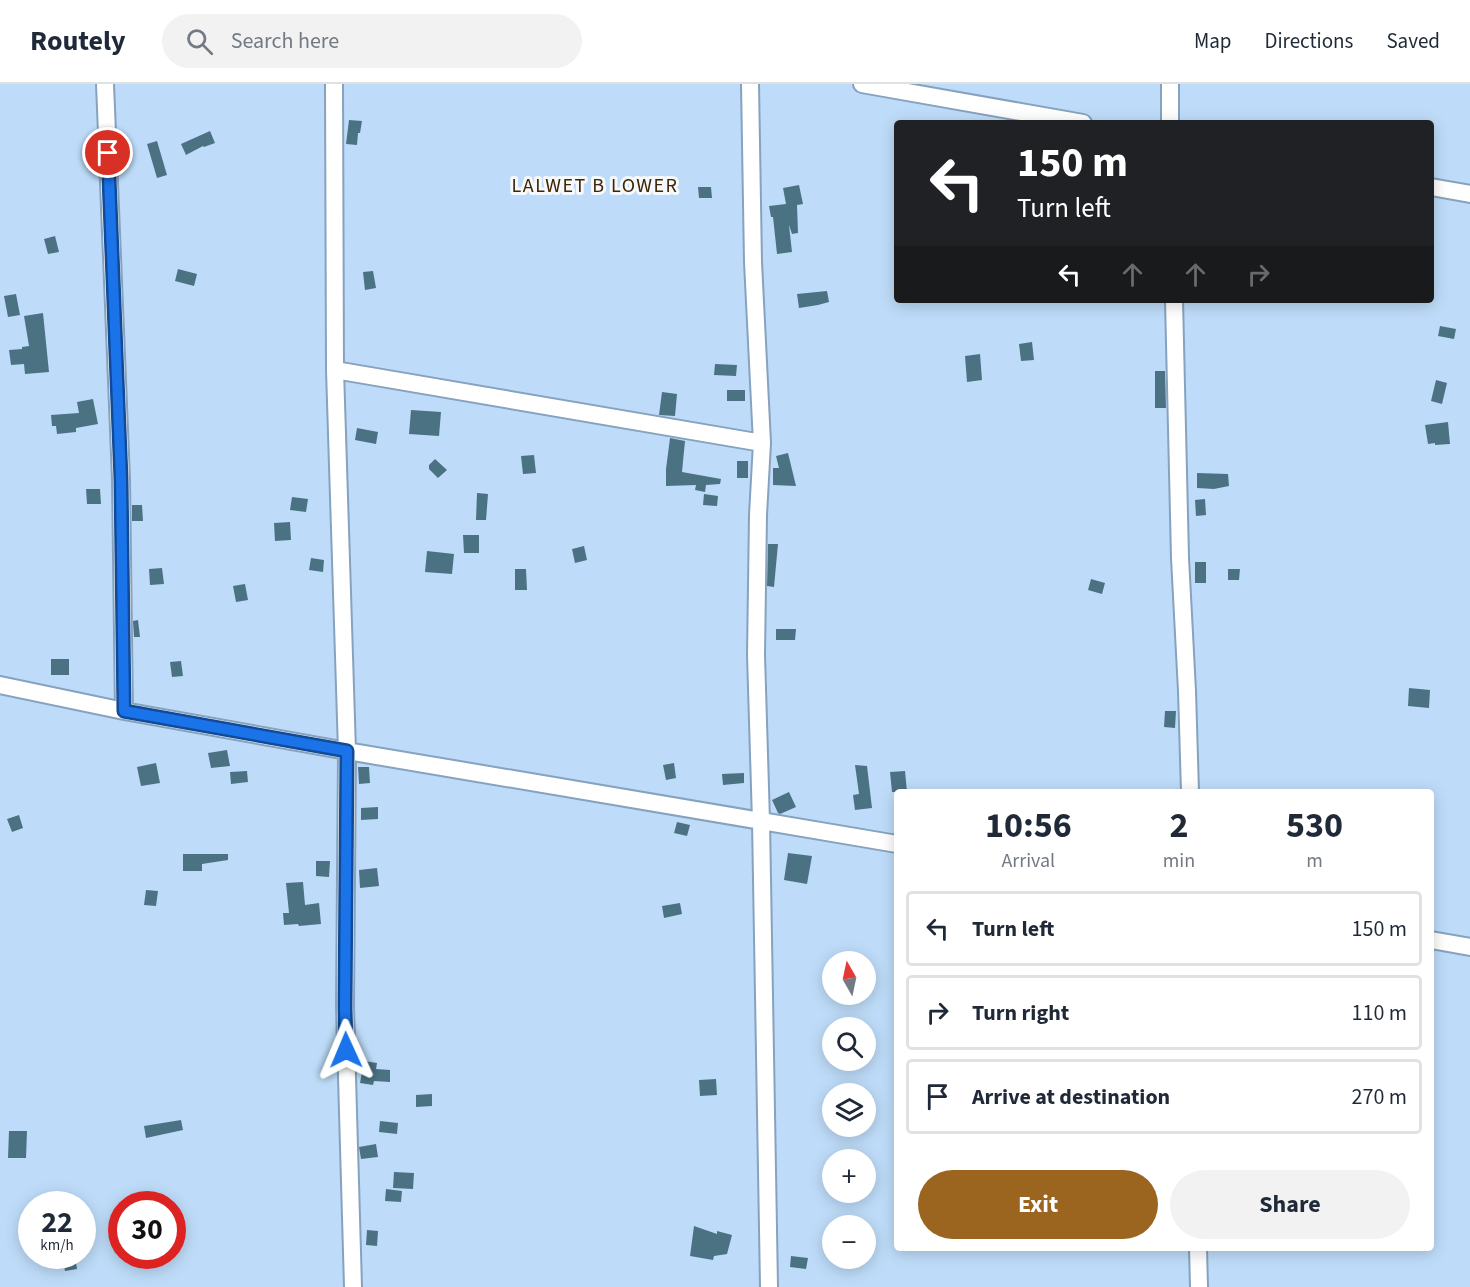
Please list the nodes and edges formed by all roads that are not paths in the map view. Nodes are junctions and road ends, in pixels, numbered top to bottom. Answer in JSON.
{"nodes":[{"id":1,"x":105,"y":84,"type":"edge"},
{"id":2,"x":334,"y":84,"type":"edge"},
{"id":3,"x":750,"y":84,"type":"edge"},
{"id":4,"x":862,"y":84,"type":"edge"},
{"id":5,"x":1170,"y":84,"type":"edge"},
{"id":6,"x":1066,"y":120,"type":"edge"},
{"id":7,"x":1170,"y":120,"type":"edge"},
{"id":8,"x":1434,"y":188,"type":"edge"},
{"id":9,"x":1470,"y":194,"type":"edge"},
{"id":10,"x":1174,"y":303,"type":"edge"},
{"id":11,"x":335,"y":370,"type":"junction"},
{"id":12,"x":762,"y":443,"type":"junction"},
{"id":13,"x":0,"y":685,"type":"edge"},
{"id":14,"x":124,"y":711,"type":"junction"},
{"id":15,"x":347,"y":751,"type":"junction"},
{"id":16,"x":1190,"y":789,"type":"edge"},
{"id":17,"x":761,"y":821,"type":"junction"},
{"id":18,"x":894,"y":843,"type":"edge"},
{"id":19,"x":1434,"y":940,"type":"edge"},
{"id":20,"x":1470,"y":947,"type":"edge"},
{"id":21,"x":1198,"y":1251,"type":"edge"},
{"id":22,"x":353,"y":1287,"type":"edge"},
{"id":23,"x":769,"y":1287,"type":"edge"},
{"id":24,"x":1198,"y":1287,"type":"edge"}],
"edges":[{"from":1,"to":14,"type":"street"},
{"from":2,"to":11,"type":"street"},
{"from":3,"to":12,"type":"street"},
{"from":4,"to":6,"type":"street"},
{"from":5,"to":7,"type":"street"},
{"from":8,"to":9,"type":"street"},
{"from":10,"to":16,"type":"street"},
{"from":11,"to":12,"type":"street"},
{"from":11,"to":15,"type":"street"},
{"from":12,"to":17,"type":"street"},
{"from":13,"to":14,"type":"street"},
{"from":14,"to":15,"type":"street"},
{"from":15,"to":17,"type":"street"},
{"from":15,"to":22,"type":"street"},
{"from":17,"to":18,"type":"street"},
{"from":17,"to":23,"type":"street"},
{"from":19,"to":20,"type":"street"},
{"from":21,"to":24,"type":"street"}]}
